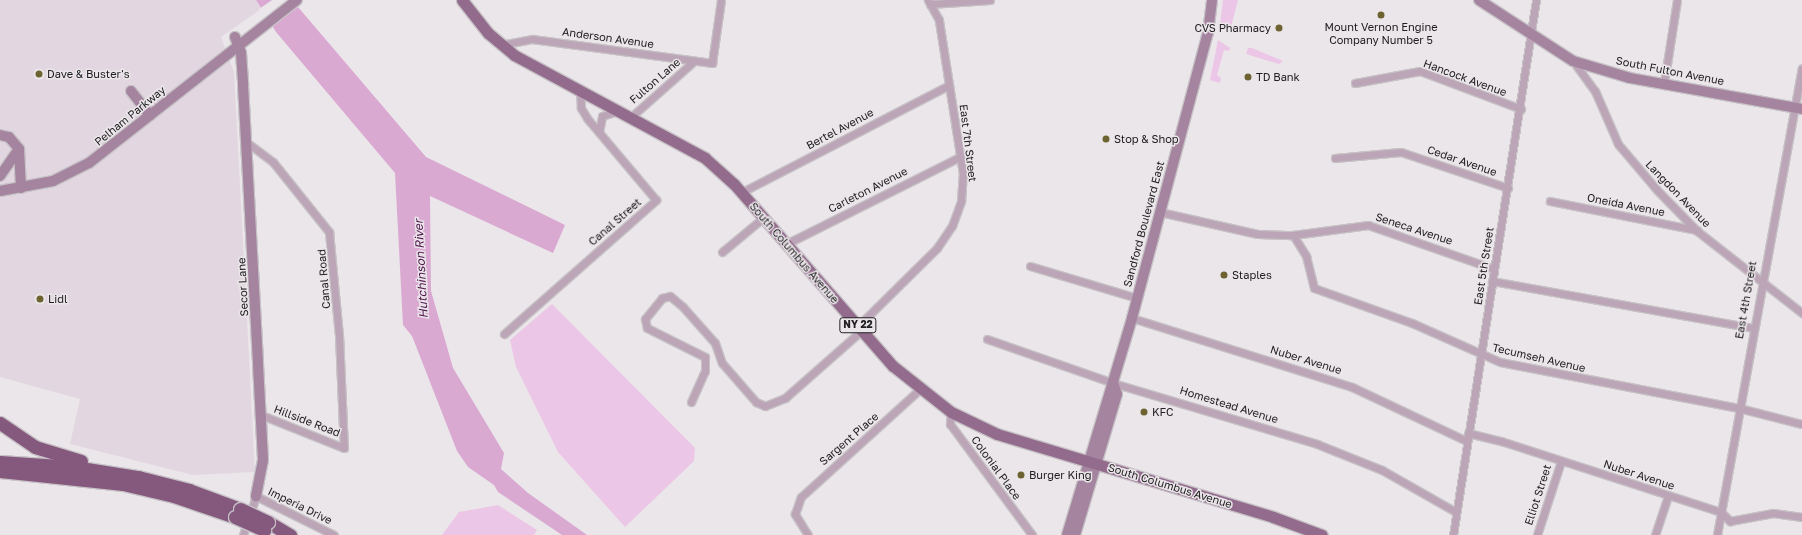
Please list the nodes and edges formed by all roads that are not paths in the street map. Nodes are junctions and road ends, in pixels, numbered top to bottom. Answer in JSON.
{"nodes":[{"id":1,"x":286,"y":0,"type":"edge"},
{"id":2,"x":297,"y":0,"type":"edge"},
{"id":3,"x":462,"y":0,"type":"edge"},
{"id":4,"x":721,"y":0,"type":"edge"},
{"id":5,"x":990,"y":0,"type":"edge"},
{"id":6,"x":1212,"y":0,"type":"edge"},
{"id":7,"x":1479,"y":0,"type":"edge"},
{"id":8,"x":1536,"y":0,"type":"edge"},
{"id":9,"x":1677,"y":0,"type":"edge"},
{"id":10,"x":929,"y":2,"type":"edge"},
{"id":11,"x":257,"y":25,"type":"junction"},
{"id":12,"x":1531,"y":35,"type":"junction"},
{"id":13,"x":236,"y":40,"type":"junction"},
{"id":14,"x":502,"y":45,"type":"junction"},
{"id":15,"x":1573,"y":61,"type":"junction"},
{"id":16,"x":693,"y":62,"type":"junction"},
{"id":17,"x":1802,"y":69,"type":"edge"},
{"id":18,"x":1355,"y":83,"type":"dead end"},
{"id":19,"x":1664,"y":83,"type":"junction"},
{"id":20,"x":949,"y":85,"type":"junction"},
{"id":21,"x":580,"y":91,"type":"junction"},
{"id":22,"x":131,"y":92,"type":"dead end"},
{"id":23,"x":1799,"y":108,"type":"edge"},
{"id":24,"x":1521,"y":109,"type":"junction"},
{"id":25,"x":618,"y":110,"type":"junction"},
{"id":26,"x":148,"y":113,"type":"junction"},
{"id":27,"x":631,"y":117,"type":"junction"},
{"id":28,"x":599,"y":132,"type":"junction"},
{"id":29,"x":0,"y":135,"type":"edge"},
{"id":30,"x":245,"y":141,"type":"junction"},
{"id":31,"x":19,"y":149,"type":"junction"},
{"id":32,"x":960,"y":157,"type":"junction"},
{"id":33,"x":1335,"y":158,"type":"dead end"},
{"id":34,"x":0,"y":176,"type":"edge"},
{"id":35,"x":0,"y":184,"type":"edge"},
{"id":36,"x":21,"y":185,"type":"junction"},
{"id":37,"x":1508,"y":188,"type":"junction"},
{"id":38,"x":0,"y":191,"type":"edge"},
{"id":39,"x":742,"y":192,"type":"junction"},
{"id":40,"x":1550,"y":202,"type":"dead end"},
{"id":41,"x":1160,"y":212,"type":"junction"},
{"id":42,"x":763,"y":218,"type":"junction"},
{"id":43,"x":1697,"y":230,"type":"junction"},
{"id":44,"x":1293,"y":235,"type":"junction"},
{"id":45,"x":786,"y":244,"type":"junction"},
{"id":46,"x":722,"y":252,"type":"dead end"},
{"id":47,"x":1030,"y":266,"type":"dead end"},
{"id":48,"x":1494,"y":269,"type":"junction"},
{"id":49,"x":1492,"y":280,"type":"junction"},
{"id":50,"x":1760,"y":283,"type":"junction"},
{"id":51,"x":1137,"y":298,"type":"junction"},
{"id":52,"x":1802,"y":313,"type":"edge"},
{"id":53,"x":1132,"y":318,"type":"junction"},
{"id":54,"x":860,"y":328,"type":"junction"},
{"id":55,"x":1752,"y":328,"type":"junction"},
{"id":56,"x":504,"y":334,"type":"dead end"},
{"id":57,"x":987,"y":339,"type":"dead end"},
{"id":58,"x":1481,"y":355,"type":"junction"},
{"id":59,"x":1113,"y":383,"type":"junction"},
{"id":60,"x":919,"y":390,"type":"junction"},
{"id":61,"x":691,"y":402,"type":"dead end"},
{"id":62,"x":1739,"y":408,"type":"junction"},
{"id":63,"x":951,"y":412,"type":"junction"},
{"id":64,"x":261,"y":415,"type":"junction"},
{"id":65,"x":0,"y":423,"type":"edge"},
{"id":66,"x":1802,"y":424,"type":"edge"},
{"id":67,"x":1468,"y":433,"type":"junction"},
{"id":68,"x":1467,"y":441,"type":"junction"},
{"id":69,"x":344,"y":448,"type":"joint"},
{"id":70,"x":1561,"y":461,"type":"junction"},
{"id":71,"x":0,"y":462,"type":"edge"},
{"id":72,"x":1091,"y":462,"type":"junction"},
{"id":73,"x":0,"y":471,"type":"edge"},
{"id":74,"x":25,"y":472,"type":"junction"},
{"id":75,"x":113,"y":472,"type":"junction"},
{"id":76,"x":0,"y":477,"type":"edge"},
{"id":77,"x":256,"y":496,"type":"junction"},
{"id":78,"x":1668,"y":496,"type":"junction"},
{"id":79,"x":1456,"y":512,"type":"junction"},
{"id":80,"x":1721,"y":512,"type":"junction"},
{"id":81,"x":238,"y":513,"type":"junction"},
{"id":82,"x":1802,"y":516,"type":"edge"},
{"id":83,"x":268,"y":529,"type":"edge"},
{"id":84,"x":243,"y":535,"type":"edge"},
{"id":85,"x":290,"y":535,"type":"edge"},
{"id":86,"x":334,"y":535,"type":"edge"},
{"id":87,"x":808,"y":535,"type":"edge"},
{"id":88,"x":1032,"y":535,"type":"edge"},
{"id":89,"x":1067,"y":535,"type":"edge"},
{"id":90,"x":1075,"y":535,"type":"edge"},
{"id":91,"x":1322,"y":535,"type":"edge"},
{"id":92,"x":1453,"y":535,"type":"edge"},
{"id":93,"x":1537,"y":535,"type":"edge"},
{"id":94,"x":1655,"y":535,"type":"edge"},
{"id":95,"x":1717,"y":535,"type":"edge"}],
"edges":[{"from":1,"to":11,"type":"street"},
{"from":2,"to":11,"type":"street"},
{"from":3,"to":14,"type":"main road","name":"South Columbus Avenue","number":"NY 22"},
{"from":4,"to":16,"type":"street","name":"Anderson Avenue"},
{"from":5,"to":10,"type":"street"},
{"from":6,"to":41,"type":"street","name":"Sandford Boulevard East"},
{"from":7,"to":12,"type":"street","name":"South Fulton Avenue"},
{"from":8,"to":12,"type":"street","name":"East 5th Street"},
{"from":9,"to":19,"type":"street"},
{"from":10,"to":20,"type":"street","name":"East 7th Street"},
{"from":11,"to":13,"type":"street","name":"Pelham Parkway"},
{"from":12,"to":15,"type":"street","name":"South Fulton Avenue"},
{"from":12,"to":24,"type":"street","name":"East 5th Street"},
{"from":13,"to":26,"type":"street","name":"Pelham Parkway"},
{"from":13,"to":30,"type":"street","name":"Secor Lane"},
{"from":14,"to":16,"type":"street","name":"Anderson Avenue"},
{"from":14,"to":21,"type":"main road","name":"South Columbus Avenue","number":"NY 22"},
{"from":15,"to":19,"type":"street","name":"South Fulton Avenue"},
{"from":15,"to":43,"type":"street","name":"Langdon Avenue"},
{"from":16,"to":27,"type":"street","name":"Fulton Lane"},
{"from":17,"to":23,"type":"street","name":"East 4th Street"},
{"from":18,"to":24,"type":"street","name":"Hancock Avenue"},
{"from":19,"to":23,"type":"street","name":"South Fulton Avenue"},
{"from":20,"to":32,"type":"street","name":"East 7th Street"},
{"from":20,"to":39,"type":"street","name":"Bertel Avenue"},
{"from":21,"to":25,"type":"main road","name":"South Columbus Avenue","number":"NY 22"},
{"from":21,"to":28,"type":"street","name":"Canal Street"},
{"from":22,"to":26,"type":"street"},
{"from":23,"to":50,"type":"street","name":"East 4th Street"},
{"from":24,"to":37,"type":"street","name":"East 5th Street"},
{"from":25,"to":27,"type":"main road","name":"South Columbus Avenue","number":"NY 22"},
{"from":25,"to":28,"type":"street"},
{"from":26,"to":36,"type":"street","name":"Pelham Parkway"},
{"from":27,"to":39,"type":"main road","name":"South Columbus Avenue","number":"NY 22"},
{"from":28,"to":56,"type":"street","name":"Canal Street"},
{"from":29,"to":31,"type":"street"},
{"from":30,"to":64,"type":"street","name":"Secor Lane"},
{"from":30,"to":69,"type":"street","name":"Canal Road"},
{"from":31,"to":34,"type":"street"},
{"from":31,"to":36,"type":"street"},
{"from":32,"to":45,"type":"street","name":"Carleton Avenue"},
{"from":32,"to":54,"type":"street","name":"East 7th Street"},
{"from":33,"to":37,"type":"street","name":"Cedar Avenue"},
{"from":35,"to":36,"type":"street","name":"Pelham Parkway"},
{"from":36,"to":38,"type":"street","name":"Pelham Parkway"},
{"from":37,"to":48,"type":"street","name":"East 5th Street"},
{"from":39,"to":42,"type":"main road","name":"South Columbus Avenue","number":"NY 22"},
{"from":40,"to":43,"type":"street","name":"Oneida Avenue"},
{"from":41,"to":44,"type":"street","name":"Seneca Avenue"},
{"from":41,"to":51,"type":"street","name":"Sandford Boulevard East"},
{"from":42,"to":45,"type":"main road","name":"South Columbus Avenue","number":"NY 22"},
{"from":42,"to":46,"type":"street"},
{"from":43,"to":50,"type":"street","name":"Langdon Avenue"},
{"from":44,"to":48,"type":"street","name":"Seneca Avenue"},
{"from":44,"to":58,"type":"street","name":"Tecumseh Avenue"},
{"from":45,"to":54,"type":"main road","name":"South Columbus Avenue","number":"NY 22"},
{"from":47,"to":51,"type":"street"},
{"from":48,"to":49,"type":"street","name":"East 5th Street"},
{"from":49,"to":55,"type":"street"},
{"from":49,"to":58,"type":"street","name":"East 5th Street"},
{"from":50,"to":52,"type":"street","name":"Langdon Avenue"},
{"from":50,"to":55,"type":"street","name":"East 4th Street"},
{"from":51,"to":53,"type":"street","name":"Sandford Boulevard East"},
{"from":53,"to":59,"type":"street","name":"Sandford Boulevard East"},
{"from":53,"to":68,"type":"street","name":"Nuber Avenue"},
{"from":54,"to":60,"type":"main road","name":"South Columbus Avenue","number":"NY 22"},
{"from":54,"to":61,"type":"street","name":"East 7th Street"},
{"from":55,"to":62,"type":"street","name":"East 4th Street"},
{"from":57,"to":59,"type":"street","name":"Homestead Avenue"},
{"from":58,"to":62,"type":"street","name":"Tecumseh Avenue"},
{"from":58,"to":67,"type":"street","name":"East 5th Street"},
{"from":59,"to":72,"type":"street","name":"Sandford Boulevard East"},
{"from":59,"to":79,"type":"street","name":"Homestead Avenue"},
{"from":60,"to":63,"type":"main road","name":"South Columbus Avenue","number":"NY 22"},
{"from":60,"to":87,"type":"street","name":"Sargent Place"},
{"from":62,"to":66,"type":"street","name":"Tecumseh Avenue"},
{"from":62,"to":80,"type":"street","name":"East 4th Street"},
{"from":63,"to":72,"type":"main road","name":"South Columbus Avenue","number":"NY 22"},
{"from":63,"to":88,"type":"street","name":"Colonial Place"},
{"from":64,"to":69,"type":"street","name":"Hillside Road"},
{"from":64,"to":77,"type":"street","name":"Secor Lane"},
{"from":65,"to":75,"type":"highway"},
{"from":67,"to":68,"type":"street","name":"East 5th Street"},
{"from":67,"to":70,"type":"street","name":"Nuber Avenue"},
{"from":68,"to":79,"type":"street","name":"East 5th Street"},
{"from":70,"to":78,"type":"street","name":"Nuber Avenue"},
{"from":70,"to":93,"type":"street","name":"Elliot Street"},
{"from":71,"to":75,"type":"highway"},
{"from":72,"to":89,"type":"street","name":"Sandford Boulevard East"},
{"from":72,"to":90,"type":"street","name":"Sandford Boulevard East"},
{"from":72,"to":91,"type":"main road","name":"South Columbus Avenue","number":"NY 22"},
{"from":73,"to":74,"type":"highway"},
{"from":74,"to":76,"type":"highway"},
{"from":74,"to":81,"type":"highway"},
{"from":75,"to":81,"type":"highway"},
{"from":77,"to":84,"type":"street","name":"Secor Lane"},
{"from":77,"to":86,"type":"street","name":"Imperia Drive"},
{"from":78,"to":80,"type":"street","name":"Nuber Avenue"},
{"from":78,"to":94,"type":"street"},
{"from":79,"to":92,"type":"street","name":"East 5th Street"},
{"from":80,"to":82,"type":"street","name":"Nuber Avenue"},
{"from":80,"to":95,"type":"street","name":"East 4th Street"},
{"from":81,"to":83,"type":"highway","bridge":true},
{"from":83,"to":85,"type":"highway"}]}
